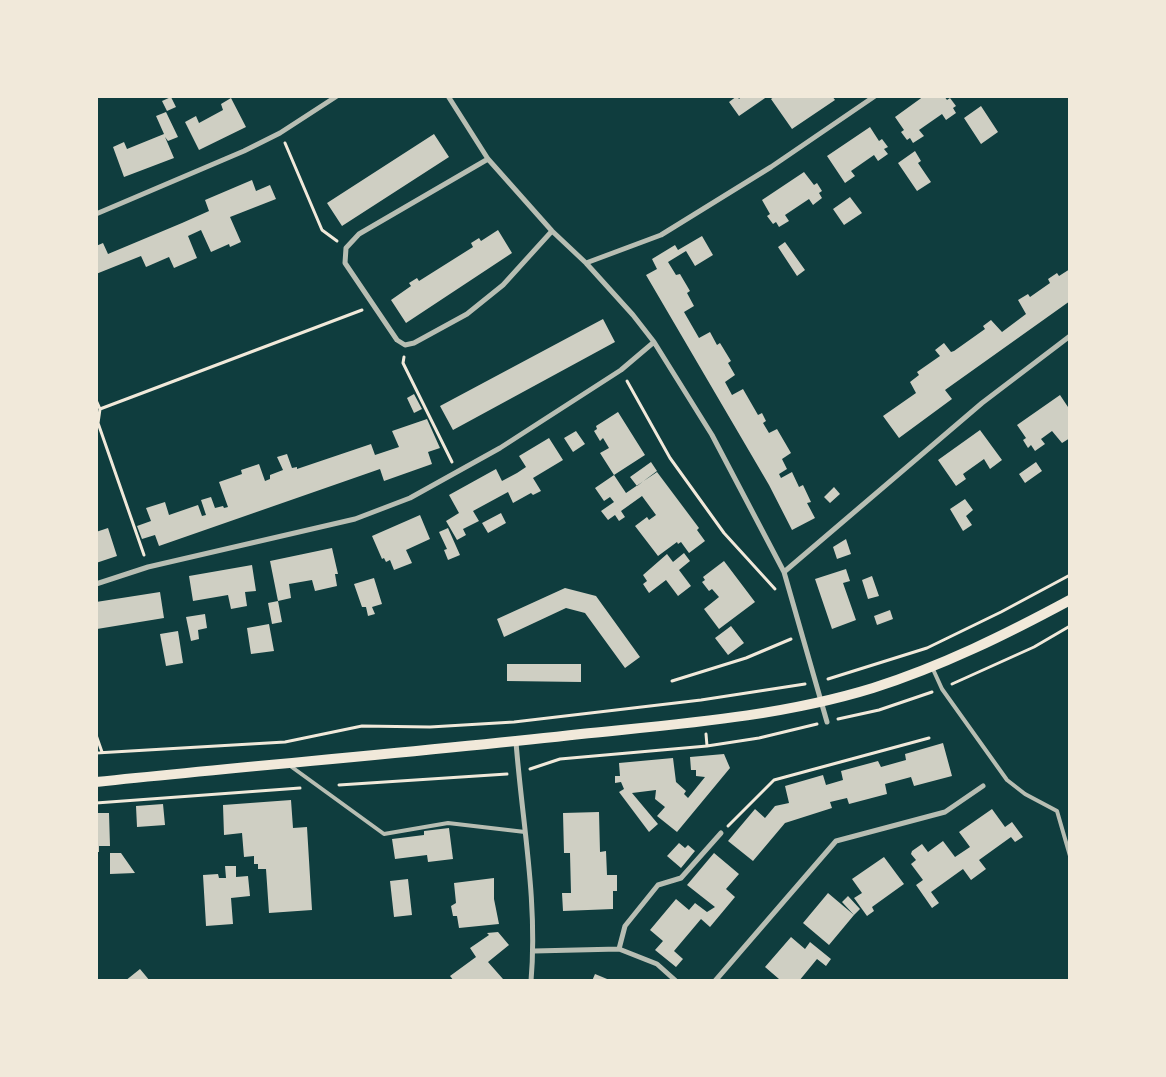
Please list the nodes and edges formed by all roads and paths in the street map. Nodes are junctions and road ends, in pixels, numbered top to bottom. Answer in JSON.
{"nodes":[{"id":1,"x":337,"y":96,"type":"edge"},
{"id":2,"x":448,"y":96,"type":"edge"},
{"id":3,"x":875,"y":96,"type":"edge"},
{"id":4,"x":280,"y":133,"type":"junction"},
{"id":5,"x":488,"y":159,"type":"junction"},
{"id":6,"x":96,"y":214,"type":"edge"},
{"id":7,"x":552,"y":231,"type":"junction"},
{"id":8,"x":346,"y":248,"type":"junction"},
{"id":9,"x":586,"y":263,"type":"junction"},
{"id":10,"x":372,"y":306,"type":"junction"},
{"id":11,"x":1070,"y":336,"type":"edge"},
{"id":12,"x":654,"y":342,"type":"junction"},
{"id":13,"x":405,"y":345,"type":"junction"},
{"id":14,"x":621,"y":370,"type":"junction"},
{"id":15,"x":96,"y":400,"type":"edge"},
{"id":16,"x":100,"y":410,"type":"junction"},
{"id":17,"x":457,"y":472,"type":"junction"},
{"id":18,"x":148,"y":567,"type":"junction"},
{"id":19,"x":784,"y":572,"type":"junction"},
{"id":20,"x":1070,"y":575,"type":"edge"},
{"id":21,"x":96,"y":584,"type":"edge"},
{"id":22,"x":1070,"y":600,"type":"edge"},
{"id":23,"x":795,"y":610,"type":"junction"},
{"id":24,"x":802,"y":634,"type":"junction"},
{"id":25,"x":932,"y":667,"type":"junction"},
{"id":26,"x":672,"y":681,"type":"dead end"},
{"id":27,"x":817,"y":682,"type":"junction"},
{"id":28,"x":822,"y":702,"type":"junction"},
{"id":29,"x":827,"y":722,"type":"dead end"},
{"id":30,"x":96,"y":735,"type":"edge"},
{"id":31,"x":929,"y":738,"type":"dead end"},
{"id":32,"x":516,"y":742,"type":"junction"},
{"id":33,"x":102,"y":752,"type":"junction"},
{"id":34,"x":96,"y":753,"type":"edge"},
{"id":35,"x":286,"y":762,"type":"junction"},
{"id":36,"x":96,"y":782,"type":"edge"},
{"id":37,"x":983,"y":786,"type":"dead end"},
{"id":38,"x":526,"y":832,"type":"junction"},
{"id":39,"x":721,"y":833,"type":"joint"},
{"id":40,"x":1070,"y":856,"type":"edge"},
{"id":41,"x":619,"y":949,"type":"junction"},
{"id":42,"x":534,"y":951,"type":"junction"},
{"id":43,"x":531,"y":981,"type":"edge"},
{"id":44,"x":676,"y":981,"type":"edge"},
{"id":45,"x":715,"y":981,"type":"edge"}],
"edges":[{"from":1,"to":4,"type":"street"},
{"from":2,"to":5,"type":"street"},
{"from":3,"to":9,"type":"street"},
{"from":4,"to":6,"type":"street"},
{"from":4,"to":8,"type":"path"},
{"from":5,"to":7,"type":"street"},
{"from":5,"to":8,"type":"street"},
{"from":7,"to":9,"type":"street"},
{"from":7,"to":13,"type":"street"},
{"from":8,"to":10,"type":"street"},
{"from":9,"to":12,"type":"street"},
{"from":10,"to":13,"type":"street"},
{"from":10,"to":16,"type":"path"},
{"from":11,"to":19,"type":"street"},
{"from":12,"to":14,"type":"street"},
{"from":12,"to":19,"type":"street"},
{"from":13,"to":17,"type":"path"},
{"from":14,"to":17,"type":"street"},
{"from":14,"to":23,"type":"path"},
{"from":15,"to":16,"type":"path"},
{"from":16,"to":18,"type":"path"},
{"from":17,"to":18,"type":"street"},
{"from":18,"to":21,"type":"street"},
{"from":19,"to":23,"type":"street"},
{"from":20,"to":27,"type":"path"},
{"from":22,"to":25,"type":"main road"},
{"from":23,"to":24,"type":"street"},
{"from":24,"to":26,"type":"path"},
{"from":24,"to":27,"type":"street"},
{"from":25,"to":28,"type":"main road"},
{"from":25,"to":40,"type":"lane"},
{"from":27,"to":28,"type":"street"},
{"from":27,"to":33,"type":"path"},
{"from":28,"to":29,"type":"street"},
{"from":28,"to":32,"type":"main road"},
{"from":30,"to":33,"type":"path"},
{"from":31,"to":39,"type":"path"},
{"from":32,"to":35,"type":"main road"},
{"from":32,"to":38,"type":"street"},
{"from":33,"to":34,"type":"path"},
{"from":35,"to":36,"type":"main road"},
{"from":35,"to":38,"type":"lane"},
{"from":37,"to":45,"type":"street"},
{"from":38,"to":42,"type":"street"},
{"from":39,"to":41,"type":"street"},
{"from":41,"to":42,"type":"street"},
{"from":41,"to":44,"type":"street"},
{"from":42,"to":43,"type":"street"}]}
